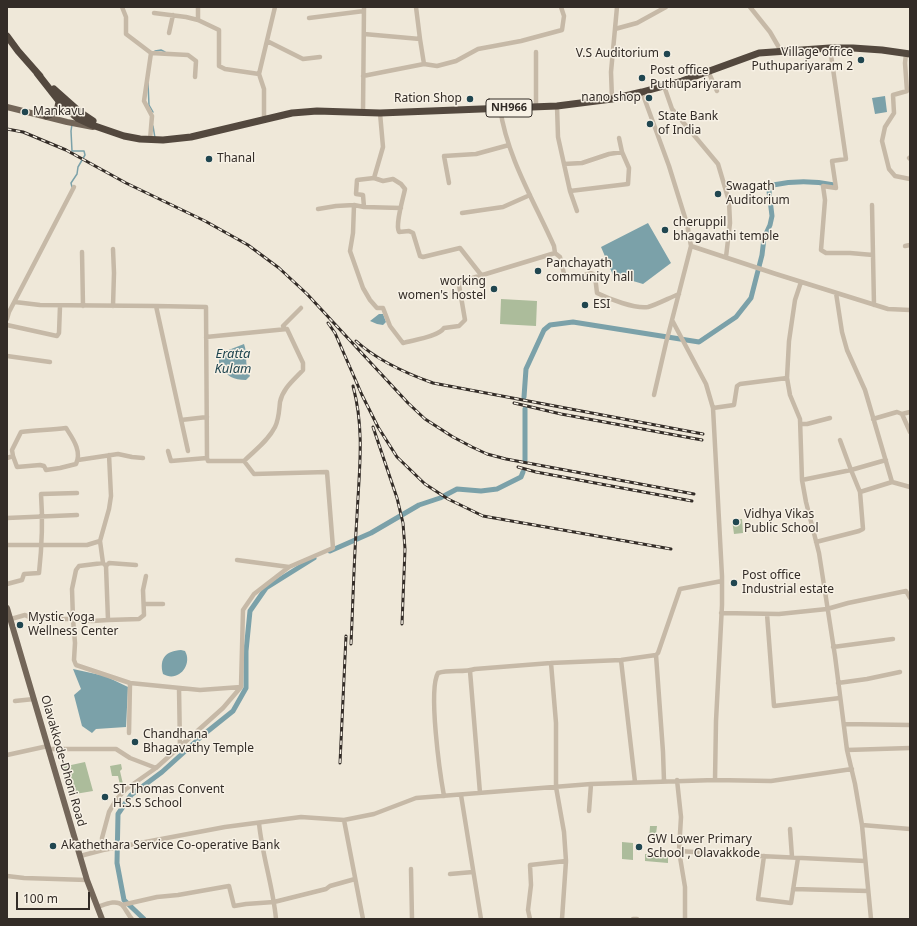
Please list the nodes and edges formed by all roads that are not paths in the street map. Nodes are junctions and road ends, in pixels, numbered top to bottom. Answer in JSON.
{"nodes":[{"id":1,"x":122,"y":7,"type":"edge"},
{"id":2,"x":198,"y":7,"type":"edge"},
{"id":3,"x":275,"y":7,"type":"edge"},
{"id":4,"x":416,"y":7,"type":"edge"},
{"id":5,"x":561,"y":7,"type":"edge"},
{"id":6,"x":617,"y":7,"type":"edge"},
{"id":7,"x":666,"y":7,"type":"edge"},
{"id":8,"x":750,"y":7,"type":"edge"},
{"id":9,"x":364,"y":9,"type":"edge"},
{"id":10,"x":154,"y":13,"type":"dead end"},
{"id":11,"x":173,"y":15,"type":"junction"},
{"id":12,"x":309,"y":18,"type":"dead end"},
{"id":13,"x":198,"y":20,"type":"junction"},
{"id":14,"x":615,"y":29,"type":"junction"},
{"id":15,"x":169,"y":33,"type":"dead end"},
{"id":16,"x":364,"y":34,"type":"junction"},
{"id":17,"x":7,"y":36,"type":"edge"},
{"id":18,"x":420,"y":39,"type":"junction"},
{"id":19,"x":267,"y":41,"type":"junction"},
{"id":20,"x":830,"y":48,"type":"junction"},
{"id":21,"x":781,"y":51,"type":"junction"},
{"id":22,"x":536,"y":52,"type":"dead end"},
{"id":23,"x":151,"y":53,"type":"junction"},
{"id":24,"x":908,"y":54,"type":"edge"},
{"id":25,"x":320,"y":57,"type":"dead end"},
{"id":26,"x":424,"y":64,"type":"junction"},
{"id":27,"x":708,"y":71,"type":"junction"},
{"id":28,"x":37,"y":73,"type":"junction"},
{"id":29,"x":259,"y":74,"type":"junction"},
{"id":30,"x":195,"y":76,"type":"dead end"},
{"id":31,"x":364,"y":76,"type":"junction"},
{"id":32,"x":664,"y":86,"type":"junction"},
{"id":33,"x":717,"y":91,"type":"dead end"},
{"id":34,"x":642,"y":92,"type":"junction"},
{"id":35,"x":612,"y":99,"type":"junction"},
{"id":36,"x":59,"y":101,"type":"junction"},
{"id":37,"x":536,"y":106,"type":"junction"},
{"id":38,"x":557,"y":106,"type":"junction"},
{"id":39,"x":7,"y":107,"type":"edge"},
{"id":40,"x":500,"y":108,"type":"junction"},
{"id":41,"x":363,"y":112,"type":"junction"},
{"id":42,"x":380,"y":113,"type":"junction"},
{"id":43,"x":46,"y":116,"type":"junction"},
{"id":44,"x":264,"y":120,"type":"junction"},
{"id":45,"x":104,"y":129,"type":"junction"},
{"id":46,"x":619,"y":138,"type":"dead end"},
{"id":47,"x":150,"y":140,"type":"junction"},
{"id":48,"x":509,"y":145,"type":"junction"},
{"id":49,"x":622,"y":152,"type":"junction"},
{"id":50,"x":564,"y":164,"type":"junction"},
{"id":51,"x":374,"y":178,"type":"junction"},
{"id":52,"x":910,"y":179,"type":"edge"},
{"id":53,"x":449,"y":183,"type":"dead end"},
{"id":54,"x":74,"y":187,"type":"dead end"},
{"id":55,"x":570,"y":191,"type":"junction"},
{"id":56,"x":530,"y":195,"type":"junction"},
{"id":57,"x":354,"y":205,"type":"junction"},
{"id":58,"x":872,"y":205,"type":"dead end"},
{"id":59,"x":364,"y":207,"type":"junction"},
{"id":60,"x":401,"y":208,"type":"junction"},
{"id":61,"x":318,"y":209,"type":"dead end"},
{"id":62,"x":577,"y":211,"type":"dead end"},
{"id":63,"x":462,"y":214,"type":"dead end"},
{"id":64,"x":692,"y":246,"type":"junction"},
{"id":65,"x":113,"y":249,"type":"dead end"},
{"id":66,"x":82,"y":252,"type":"dead end"},
{"id":67,"x":555,"y":253,"type":"junction"},
{"id":68,"x":873,"y":255,"type":"junction"},
{"id":69,"x":726,"y":257,"type":"junction"},
{"id":70,"x":482,"y":276,"type":"junction"},
{"id":71,"x":800,"y":282,"type":"junction"},
{"id":72,"x":836,"y":293,"type":"junction"},
{"id":73,"x":680,"y":294,"type":"junction"},
{"id":74,"x":15,"y":302,"type":"junction"},
{"id":75,"x":874,"y":305,"type":"junction"},
{"id":76,"x":60,"y":306,"type":"junction"},
{"id":77,"x":83,"y":306,"type":"junction"},
{"id":78,"x":113,"y":306,"type":"junction"},
{"id":79,"x":156,"y":306,"type":"junction"},
{"id":80,"x":301,"y":308,"type":"dead end"},
{"id":81,"x":910,"y":310,"type":"edge"},
{"id":82,"x":7,"y":319,"type":"edge"},
{"id":83,"x":672,"y":320,"type":"junction"},
{"id":84,"x":7,"y":325,"type":"edge"},
{"id":85,"x":285,"y":329,"type":"junction"},
{"id":86,"x":206,"y":337,"type":"junction"},
{"id":87,"x":7,"y":356,"type":"edge"},
{"id":88,"x":50,"y":362,"type":"dead end"},
{"id":89,"x":787,"y":378,"type":"junction"},
{"id":90,"x":654,"y":395,"type":"dead end"},
{"id":91,"x":713,"y":408,"type":"junction"},
{"id":92,"x":910,"y":412,"type":"edge"},
{"id":93,"x":902,"y":414,"type":"junction"},
{"id":94,"x":207,"y":417,"type":"junction"},
{"id":95,"x":830,"y":418,"type":"dead end"},
{"id":96,"x":874,"y":419,"type":"junction"},
{"id":97,"x":181,"y":420,"type":"junction"},
{"id":98,"x":801,"y":424,"type":"junction"},
{"id":99,"x":910,"y":432,"type":"edge"},
{"id":100,"x":840,"y":440,"type":"dead end"},
{"id":101,"x":168,"y":451,"type":"dead end"},
{"id":102,"x":188,"y":451,"type":"dead end"},
{"id":103,"x":109,"y":455,"type":"junction"},
{"id":104,"x":13,"y":456,"type":"junction"},
{"id":105,"x":7,"y":458,"type":"edge"},
{"id":106,"x":143,"y":458,"type":"dead end"},
{"id":107,"x":207,"y":458,"type":"junction"},
{"id":108,"x":78,"y":460,"type":"junction"},
{"id":109,"x":886,"y":460,"type":"junction"},
{"id":110,"x":244,"y":462,"type":"junction"},
{"id":111,"x":851,"y":470,"type":"junction"},
{"id":112,"x":802,"y":480,"type":"junction"},
{"id":113,"x":892,"y":482,"type":"junction"},
{"id":114,"x":910,"y":486,"type":"edge"},
{"id":115,"x":860,"y":492,"type":"junction"},
{"id":116,"x":77,"y":493,"type":"dead end"},
{"id":117,"x":77,"y":515,"type":"dead end"},
{"id":118,"x":42,"y":516,"type":"junction"},
{"id":119,"x":7,"y":518,"type":"edge"},
{"id":120,"x":100,"y":541,"type":"junction"},
{"id":121,"x":816,"y":542,"type":"junction"},
{"id":122,"x":42,"y":544,"type":"junction"},
{"id":123,"x":7,"y":545,"type":"edge"},
{"id":124,"x":237,"y":560,"type":"dead end"},
{"id":125,"x":104,"y":565,"type":"junction"},
{"id":126,"x":136,"y":565,"type":"dead end"},
{"id":127,"x":289,"y":567,"type":"junction"},
{"id":128,"x":146,"y":576,"type":"dead end"},
{"id":129,"x":722,"y":581,"type":"junction"},
{"id":130,"x":7,"y":584,"type":"edge"},
{"id":131,"x":910,"y":598,"type":"edge"},
{"id":132,"x":144,"y":604,"type":"junction"},
{"id":133,"x":163,"y":604,"type":"dead end"},
{"id":134,"x":7,"y":608,"type":"edge"},
{"id":135,"x":827,"y":609,"type":"junction"},
{"id":136,"x":721,"y":613,"type":"junction"},
{"id":137,"x":767,"y":614,"type":"junction"},
{"id":138,"x":11,"y":619,"type":"junction"},
{"id":139,"x":73,"y":619,"type":"junction"},
{"id":140,"x":108,"y":620,"type":"junction"},
{"id":141,"x":893,"y":639,"type":"dead end"},
{"id":142,"x":833,"y":647,"type":"junction"},
{"id":143,"x":656,"y":655,"type":"junction"},
{"id":144,"x":620,"y":660,"type":"junction"},
{"id":145,"x":551,"y":663,"type":"junction"},
{"id":146,"x":470,"y":671,"type":"junction"},
{"id":147,"x":900,"y":672,"type":"dead end"},
{"id":148,"x":130,"y":682,"type":"junction"},
{"id":149,"x":838,"y":683,"type":"junction"},
{"id":150,"x":241,"y":687,"type":"junction"},
{"id":151,"x":179,"y":688,"type":"junction"},
{"id":152,"x":840,"y":698,"type":"junction"},
{"id":153,"x":34,"y":699,"type":"junction"},
{"id":154,"x":15,"y":701,"type":"dead end"},
{"id":155,"x":844,"y":724,"type":"junction"},
{"id":156,"x":910,"y":725,"type":"edge"},
{"id":157,"x":129,"y":733,"type":"dead end"},
{"id":158,"x":180,"y":747,"type":"junction"},
{"id":159,"x":48,"y":748,"type":"junction"},
{"id":160,"x":910,"y":748,"type":"edge"},
{"id":161,"x":847,"y":750,"type":"junction"},
{"id":162,"x":7,"y":755,"type":"edge"},
{"id":163,"x":156,"y":768,"type":"junction"},
{"id":164,"x":852,"y":769,"type":"junction"},
{"id":165,"x":677,"y":780,"type":"junction"},
{"id":166,"x":715,"y":780,"type":"junction"},
{"id":167,"x":664,"y":781,"type":"junction"},
{"id":168,"x":635,"y":782,"type":"junction"},
{"id":169,"x":591,"y":784,"type":"junction"},
{"id":170,"x":556,"y":787,"type":"junction"},
{"id":171,"x":480,"y":794,"type":"junction"},
{"id":172,"x":461,"y":795,"type":"junction"},
{"id":173,"x":444,"y":796,"type":"junction"},
{"id":174,"x":589,"y":811,"type":"dead end"},
{"id":175,"x":344,"y":820,"type":"junction"},
{"id":176,"x":259,"y":822,"type":"junction"},
{"id":177,"x":862,"y":825,"type":"junction"},
{"id":178,"x":790,"y":829,"type":"dead end"},
{"id":179,"x":910,"y":829,"type":"edge"},
{"id":180,"x":103,"y":850,"type":"junction"},
{"id":181,"x":679,"y":851,"type":"junction"},
{"id":182,"x":80,"y":856,"type":"junction"},
{"id":183,"x":764,"y":856,"type":"junction"},
{"id":184,"x":792,"y":857,"type":"junction"},
{"id":185,"x":798,"y":858,"type":"junction"},
{"id":186,"x":566,"y":861,"type":"junction"},
{"id":187,"x":865,"y":861,"type":"junction"},
{"id":188,"x":411,"y":869,"type":"dead end"},
{"id":189,"x":473,"y":872,"type":"junction"},
{"id":190,"x":450,"y":874,"type":"dead end"},
{"id":191,"x":7,"y":876,"type":"edge"},
{"id":192,"x":355,"y":879,"type":"junction"},
{"id":193,"x":87,"y":880,"type":"junction"},
{"id":194,"x":793,"y":889,"type":"junction"},
{"id":195,"x":868,"y":891,"type":"junction"},
{"id":196,"x":274,"y":902,"type":"junction"},
{"id":197,"x":122,"y":905,"type":"junction"},
{"id":198,"x":97,"y":907,"type":"junction"},
{"id":199,"x":102,"y":919,"type":"edge"},
{"id":200,"x":132,"y":919,"type":"edge"},
{"id":201,"x":276,"y":919,"type":"edge"},
{"id":202,"x":363,"y":919,"type":"edge"},
{"id":203,"x":412,"y":919,"type":"edge"},
{"id":204,"x":480,"y":919,"type":"edge"},
{"id":205,"x":530,"y":919,"type":"edge"},
{"id":206,"x":562,"y":919,"type":"edge"},
{"id":207,"x":633,"y":919,"type":"edge"},
{"id":208,"x":637,"y":919,"type":"edge"},
{"id":209,"x":685,"y":919,"type":"edge"},
{"id":210,"x":871,"y":919,"type":"edge"}],
"edges":[{"from":1,"to":23,"type":"street"},
{"from":2,"to":13,"type":"street"},
{"from":3,"to":19,"type":"street"},
{"from":4,"to":18,"type":"street"},
{"from":5,"to":26,"type":"street"},
{"from":6,"to":14,"type":"street"},
{"from":7,"to":14,"type":"street"},
{"from":8,"to":21,"type":"street"},
{"from":9,"to":12,"type":"street"},
{"from":9,"to":16,"type":"street"},
{"from":10,"to":11,"type":"street"},
{"from":11,"to":13,"type":"street"},
{"from":11,"to":15,"type":"street"},
{"from":13,"to":29,"type":"street"},
{"from":14,"to":35,"type":"street"},
{"from":16,"to":18,"type":"street"},
{"from":16,"to":31,"type":"street"},
{"from":17,"to":28,"type":"highway","number":"NH966"},
{"from":18,"to":26,"type":"street"},
{"from":19,"to":25,"type":"street"},
{"from":19,"to":29,"type":"street"},
{"from":20,"to":21,"type":"highway","number":"NH966"},
{"from":20,"to":24,"type":"highway","number":"NH966"},
{"from":20,"to":68,"type":"street"},
{"from":21,"to":27,"type":"highway","number":"NH966"},
{"from":22,"to":37,"type":"street"},
{"from":23,"to":30,"type":"street"},
{"from":23,"to":47,"type":"street"},
{"from":24,"to":52,"type":"street"},
{"from":26,"to":31,"type":"street"},
{"from":27,"to":32,"type":"highway","number":"NH966"},
{"from":27,"to":33,"type":"street"},
{"from":28,"to":36,"type":"highway","number":"NH966"},
{"from":28,"to":45,"type":"highway","number":"NH966"},
{"from":29,"to":44,"type":"street"},
{"from":31,"to":41,"type":"street"},
{"from":32,"to":34,"type":"highway","number":"NH966"},
{"from":32,"to":69,"type":"street"},
{"from":34,"to":35,"type":"highway","number":"NH966"},
{"from":34,"to":64,"type":"street"},
{"from":35,"to":38,"type":"highway","number":"NH966"},
{"from":36,"to":43,"type":"highway"},
{"from":36,"to":45,"type":"highway","number":"NH966"},
{"from":37,"to":38,"type":"highway","number":"NH966"},
{"from":37,"to":40,"type":"highway","number":"NH966"},
{"from":38,"to":50,"type":"street"},
{"from":39,"to":43,"type":"main road"},
{"from":40,"to":42,"type":"highway","number":"NH966"},
{"from":40,"to":48,"type":"street"},
{"from":41,"to":42,"type":"highway","number":"NH966"},
{"from":41,"to":44,"type":"highway","number":"NH966"},
{"from":42,"to":51,"type":"street"},
{"from":43,"to":45,"type":"main road"},
{"from":44,"to":47,"type":"highway","number":"NH966"},
{"from":45,"to":47,"type":"highway","number":"NH966"},
{"from":46,"to":49,"type":"street"},
{"from":48,"to":53,"type":"street"},
{"from":48,"to":56,"type":"street"},
{"from":49,"to":50,"type":"street"},
{"from":49,"to":55,"type":"street"},
{"from":50,"to":55,"type":"street"},
{"from":51,"to":59,"type":"street"},
{"from":51,"to":60,"type":"street"},
{"from":54,"to":74,"type":"street"},
{"from":55,"to":62,"type":"street"},
{"from":56,"to":63,"type":"street"},
{"from":56,"to":67,"type":"street"},
{"from":57,"to":59,"type":"street"},
{"from":57,"to":61,"type":"street"},
{"from":57,"to":70,"type":"street"},
{"from":58,"to":68,"type":"street"},
{"from":59,"to":60,"type":"street"},
{"from":60,"to":70,"type":"street"},
{"from":64,"to":69,"type":"street"},
{"from":64,"to":73,"type":"street"},
{"from":65,"to":78,"type":"street"},
{"from":66,"to":77,"type":"street"},
{"from":67,"to":70,"type":"street"},
{"from":67,"to":73,"type":"street"},
{"from":68,"to":75,"type":"street"},
{"from":69,"to":71,"type":"street"},
{"from":71,"to":72,"type":"street"},
{"from":71,"to":89,"type":"street"},
{"from":72,"to":75,"type":"street"},
{"from":72,"to":96,"type":"street"},
{"from":73,"to":83,"type":"street"},
{"from":74,"to":76,"type":"street"},
{"from":74,"to":82,"type":"street"},
{"from":75,"to":81,"type":"street"},
{"from":76,"to":77,"type":"street"},
{"from":76,"to":84,"type":"street"},
{"from":77,"to":78,"type":"street"},
{"from":78,"to":79,"type":"street"},
{"from":79,"to":86,"type":"street"},
{"from":79,"to":97,"type":"street"},
{"from":80,"to":85,"type":"street"},
{"from":83,"to":90,"type":"street"},
{"from":83,"to":91,"type":"street"},
{"from":85,"to":86,"type":"street"},
{"from":85,"to":110,"type":"street"},
{"from":86,"to":94,"type":"street"},
{"from":87,"to":88,"type":"street"},
{"from":89,"to":91,"type":"street"},
{"from":89,"to":98,"type":"street"},
{"from":91,"to":129,"type":"street"},
{"from":92,"to":93,"type":"street"},
{"from":93,"to":96,"type":"street"},
{"from":93,"to":99,"type":"street"},
{"from":94,"to":97,"type":"street"},
{"from":94,"to":107,"type":"street"},
{"from":95,"to":98,"type":"street"},
{"from":96,"to":109,"type":"street"},
{"from":97,"to":102,"type":"street"},
{"from":98,"to":112,"type":"street"},
{"from":100,"to":111,"type":"street"},
{"from":101,"to":107,"type":"street"},
{"from":103,"to":106,"type":"street"},
{"from":103,"to":108,"type":"street"},
{"from":103,"to":120,"type":"street"},
{"from":104,"to":105,"type":"street"},
{"from":104,"to":108,"type":"street"},
{"from":104,"to":108,"type":"street"},
{"from":107,"to":110,"type":"street"},
{"from":109,"to":111,"type":"street"},
{"from":109,"to":113,"type":"street"},
{"from":110,"to":127,"type":"street"},
{"from":111,"to":112,"type":"street"},
{"from":111,"to":115,"type":"street"},
{"from":112,"to":121,"type":"street"},
{"from":113,"to":114,"type":"street"},
{"from":113,"to":115,"type":"street"},
{"from":115,"to":121,"type":"street"},
{"from":116,"to":118,"type":"street"},
{"from":117,"to":118,"type":"street"},
{"from":118,"to":119,"type":"street"},
{"from":118,"to":122,"type":"street"},
{"from":120,"to":122,"type":"street"},
{"from":120,"to":125,"type":"street"},
{"from":121,"to":135,"type":"street"},
{"from":122,"to":123,"type":"street"},
{"from":122,"to":130,"type":"street"},
{"from":124,"to":127,"type":"street"},
{"from":125,"to":126,"type":"street"},
{"from":125,"to":139,"type":"street"},
{"from":125,"to":140,"type":"street"},
{"from":127,"to":150,"type":"street"},
{"from":128,"to":132,"type":"street"},
{"from":129,"to":136,"type":"street"},
{"from":129,"to":143,"type":"street"},
{"from":131,"to":135,"type":"street"},
{"from":132,"to":133,"type":"street"},
{"from":132,"to":140,"type":"street"},
{"from":134,"to":138,"type":"main road","name":"Olavakkode-Dhoni Road"},
{"from":135,"to":137,"type":"street"},
{"from":135,"to":142,"type":"street"},
{"from":136,"to":137,"type":"street"},
{"from":136,"to":166,"type":"street"},
{"from":137,"to":152,"type":"street"},
{"from":138,"to":139,"type":"street"},
{"from":138,"to":153,"type":"main road","name":"Olavakkode-Dhoni Road"},
{"from":139,"to":140,"type":"street"},
{"from":139,"to":148,"type":"street"},
{"from":141,"to":142,"type":"street"},
{"from":142,"to":149,"type":"street"},
{"from":143,"to":144,"type":"street"},
{"from":143,"to":167,"type":"street"},
{"from":144,"to":145,"type":"street"},
{"from":144,"to":168,"type":"street"},
{"from":145,"to":146,"type":"street"},
{"from":145,"to":170,"type":"street"},
{"from":146,"to":171,"type":"street"},
{"from":146,"to":173,"type":"street"},
{"from":147,"to":149,"type":"street"},
{"from":148,"to":151,"type":"street"},
{"from":148,"to":157,"type":"street"},
{"from":149,"to":152,"type":"street"},
{"from":150,"to":151,"type":"street"},
{"from":150,"to":158,"type":"street"},
{"from":151,"to":158,"type":"street"},
{"from":152,"to":155,"type":"street"},
{"from":153,"to":154,"type":"street"},
{"from":153,"to":159,"type":"main road","name":"Olavakkode-Dhoni Road"},
{"from":155,"to":156,"type":"street"},
{"from":155,"to":161,"type":"street"},
{"from":158,"to":163,"type":"street"},
{"from":159,"to":162,"type":"street"},
{"from":159,"to":163,"type":"street"},
{"from":159,"to":182,"type":"main road","name":"Olavakkode-Dhoni Road"},
{"from":160,"to":161,"type":"street"},
{"from":161,"to":164,"type":"street"},
{"from":163,"to":180,"type":"street"},
{"from":164,"to":166,"type":"street"},
{"from":164,"to":177,"type":"street"},
{"from":165,"to":166,"type":"street"},
{"from":165,"to":167,"type":"street"},
{"from":165,"to":181,"type":"street"},
{"from":167,"to":168,"type":"street"},
{"from":168,"to":169,"type":"street"},
{"from":169,"to":170,"type":"street"},
{"from":169,"to":174,"type":"street"},
{"from":170,"to":171,"type":"street"},
{"from":170,"to":186,"type":"street"},
{"from":171,"to":172,"type":"street"},
{"from":172,"to":173,"type":"street"},
{"from":172,"to":189,"type":"street"},
{"from":173,"to":175,"type":"street"},
{"from":175,"to":176,"type":"street"},
{"from":175,"to":192,"type":"street"},
{"from":176,"to":180,"type":"street"},
{"from":176,"to":196,"type":"street"},
{"from":177,"to":179,"type":"street"},
{"from":177,"to":187,"type":"street"},
{"from":178,"to":184,"type":"street"},
{"from":180,"to":182,"type":"street"},
{"from":181,"to":183,"type":"street"},
{"from":181,"to":209,"type":"street"},
{"from":182,"to":193,"type":"main road","name":"Olavakkode-Dhoni Road"},
{"from":183,"to":184,"type":"street"},
{"from":183,"to":194,"type":"street"},
{"from":184,"to":185,"type":"street"},
{"from":185,"to":187,"type":"street"},
{"from":185,"to":194,"type":"street"},
{"from":186,"to":205,"type":"street"},
{"from":186,"to":206,"type":"street"},
{"from":187,"to":195,"type":"street"},
{"from":188,"to":203,"type":"street"},
{"from":189,"to":190,"type":"street"},
{"from":189,"to":204,"type":"street"},
{"from":191,"to":193,"type":"street"},
{"from":192,"to":196,"type":"street"},
{"from":192,"to":202,"type":"street"},
{"from":193,"to":198,"type":"main road","name":"Olavakkode-Dhoni Road"},
{"from":194,"to":195,"type":"street"},
{"from":195,"to":210,"type":"street"},
{"from":196,"to":197,"type":"street"},
{"from":196,"to":201,"type":"street"},
{"from":197,"to":198,"type":"street"},
{"from":197,"to":200,"type":"street"},
{"from":198,"to":199,"type":"main road","name":"Olavakkode-Dhoni Road"},
{"from":207,"to":208,"type":"street"}]}
